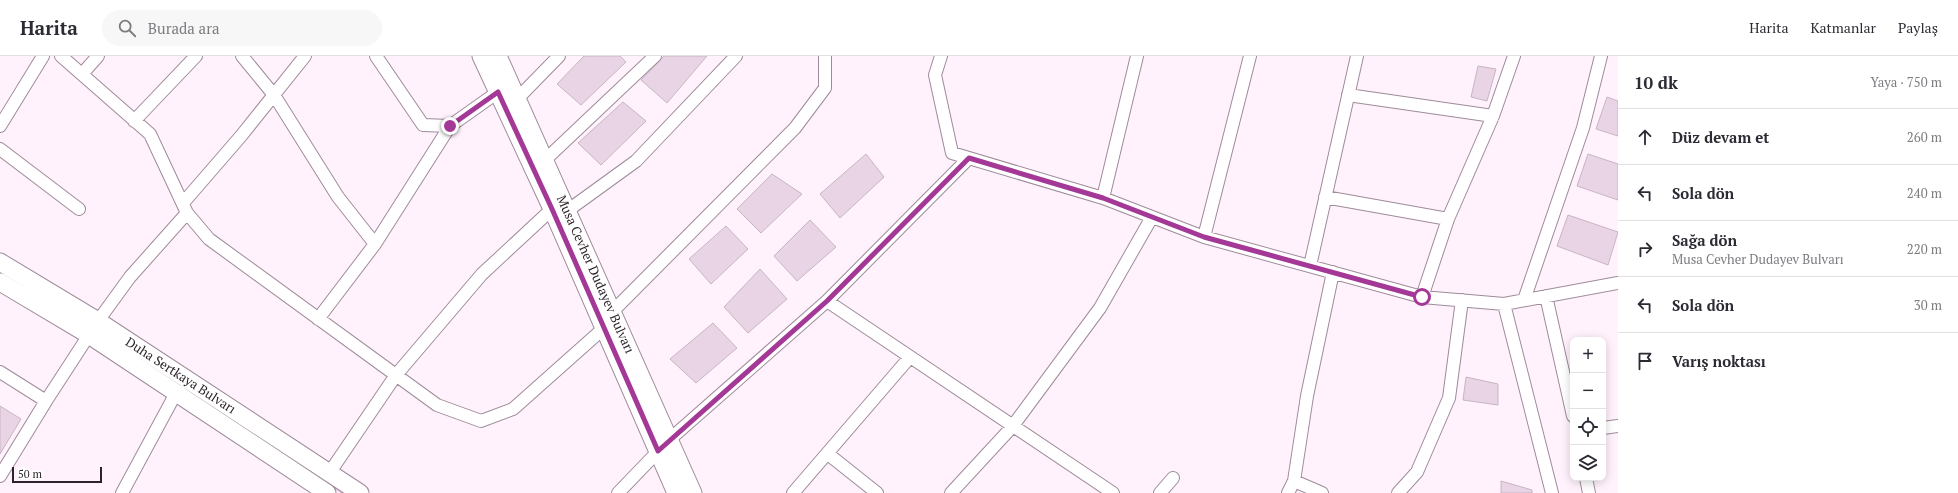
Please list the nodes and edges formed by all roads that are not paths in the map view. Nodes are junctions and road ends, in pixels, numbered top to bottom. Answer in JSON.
{"nodes":[{"id":1,"x":43,"y":56,"type":"edge"},
{"id":2,"x":61,"y":56,"type":"edge"},
{"id":3,"x":98,"y":56,"type":"edge"},
{"id":4,"x":196,"y":56,"type":"edge"},
{"id":5,"x":242,"y":56,"type":"edge"},
{"id":6,"x":305,"y":56,"type":"edge"},
{"id":7,"x":376,"y":56,"type":"edge"},
{"id":8,"x":481,"y":56,"type":"edge"},
{"id":9,"x":498,"y":56,"type":"edge"},
{"id":10,"x":559,"y":56,"type":"edge"},
{"id":11,"x":655,"y":56,"type":"edge"},
{"id":12,"x":736,"y":56,"type":"edge"},
{"id":13,"x":825,"y":56,"type":"edge"},
{"id":14,"x":941,"y":56,"type":"edge"},
{"id":15,"x":1137,"y":56,"type":"edge"},
{"id":16,"x":1250,"y":56,"type":"edge"},
{"id":17,"x":1357,"y":56,"type":"edge"},
{"id":18,"x":1514,"y":56,"type":"edge"},
{"id":19,"x":1602,"y":56,"type":"edge"},
{"id":20,"x":82,"y":74,"type":"junction"},
{"id":21,"x":498,"y":92,"type":"junction"},
{"id":22,"x":274,"y":95,"type":"junction"},
{"id":23,"x":1348,"y":95,"type":"junction"},
{"id":24,"x":517,"y":99,"type":"junction"},
{"id":25,"x":1493,"y":116,"type":"junction"},
{"id":26,"x":134,"y":121,"type":"junction"},
{"id":27,"x":0,"y":126,"type":"edge"},
{"id":28,"x":450,"y":126,"type":"junction"},
{"id":29,"x":0,"y":149,"type":"edge"},
{"id":30,"x":969,"y":158,"type":"junction"},
{"id":31,"x":545,"y":160,"type":"junction"},
{"id":32,"x":1325,"y":197,"type":"junction"},
{"id":33,"x":1103,"y":198,"type":"junction"},
{"id":34,"x":185,"y":208,"type":"junction"},
{"id":35,"x":79,"y":209,"type":"dead end"},
{"id":36,"x":560,"y":210,"type":"junction"},
{"id":37,"x":1152,"y":217,"type":"junction"},
{"id":38,"x":1448,"y":219,"type":"junction"},
{"id":39,"x":1204,"y":237,"type":"junction"},
{"id":40,"x":375,"y":244,"type":"junction"},
{"id":41,"x":0,"y":262,"type":"edge"},
{"id":42,"x":1310,"y":266,"type":"junction"},
{"id":43,"x":1333,"y":272,"type":"junction"},
{"id":44,"x":0,"y":282,"type":"edge"},
{"id":45,"x":1618,"y":283,"type":"edge"},
{"id":46,"x":1546,"y":296,"type":"junction"},
{"id":47,"x":1422,"y":297,"type":"junction"},
{"id":48,"x":1462,"y":300,"type":"junction"},
{"id":49,"x":1524,"y":300,"type":"junction"},
{"id":50,"x":827,"y":301,"type":"junction"},
{"id":51,"x":1504,"y":304,"type":"junction"},
{"id":52,"x":612,"y":312,"type":"junction"},
{"id":53,"x":318,"y":319,"type":"junction"},
{"id":54,"x":98,"y":321,"type":"junction"},
{"id":55,"x":604,"y":328,"type":"junction"},
{"id":56,"x":89,"y":335,"type":"junction"},
{"id":57,"x":910,"y":357,"type":"junction"},
{"id":58,"x":0,"y":372,"type":"edge"},
{"id":59,"x":396,"y":375,"type":"junction"},
{"id":60,"x":176,"y":393,"type":"junction"},
{"id":61,"x":46,"y":401,"type":"junction"},
{"id":62,"x":1571,"y":409,"type":"edge"},
{"id":63,"x":1618,"y":426,"type":"edge"},
{"id":64,"x":1012,"y":427,"type":"junction"},
{"id":65,"x":1606,"y":428,"type":"edge"},
{"id":66,"x":663,"y":445,"type":"junction"},
{"id":67,"x":828,"y":454,"type":"junction"},
{"id":68,"x":1,"y":471,"type":"edge"},
{"id":69,"x":330,"y":472,"type":"junction"},
{"id":70,"x":1173,"y":478,"type":"dead end"},
{"id":71,"x":1294,"y":481,"type":"junction"},
{"id":72,"x":1586,"y":481,"type":"edge"},
{"id":73,"x":122,"y":493,"type":"edge"},
{"id":74,"x":327,"y":493,"type":"edge"},
{"id":75,"x":360,"y":493,"type":"edge"},
{"id":76,"x":618,"y":493,"type":"edge"},
{"id":77,"x":676,"y":493,"type":"edge"},
{"id":78,"x":693,"y":493,"type":"edge"},
{"id":79,"x":793,"y":493,"type":"edge"},
{"id":80,"x":877,"y":493,"type":"edge"},
{"id":81,"x":951,"y":493,"type":"edge"},
{"id":82,"x":1113,"y":493,"type":"edge"},
{"id":83,"x":1160,"y":493,"type":"edge"},
{"id":84,"x":1288,"y":493,"type":"edge"},
{"id":85,"x":1322,"y":493,"type":"edge"},
{"id":86,"x":1398,"y":493,"type":"edge"},
{"id":87,"x":1552,"y":493,"type":"edge"},
{"id":88,"x":1588,"y":493,"type":"edge"}],
"edges":[{"from":1,"to":27,"type":"street"},
{"from":2,"to":20,"type":"street"},
{"from":3,"to":20,"type":"street"},
{"from":4,"to":26,"type":"street"},
{"from":5,"to":22,"type":"street"},
{"from":6,"to":22,"type":"street"},
{"from":7,"to":28,"type":"street"},
{"from":8,"to":21,"type":"main road","name":"Musa Cevher Dudayev Bulvarı"},
{"from":9,"to":24,"type":"main road","name":"Musa Cevher Dudayev Bulvarı"},
{"from":10,"to":24,"type":"street"},
{"from":11,"to":31,"type":"street"},
{"from":12,"to":36,"type":"street"},
{"from":13,"to":52,"type":"street"},
{"from":14,"to":30,"type":"street"},
{"from":15,"to":33,"type":"street"},
{"from":16,"to":39,"type":"street"},
{"from":17,"to":23,"type":"street"},
{"from":18,"to":25,"type":"street"},
{"from":19,"to":49,"type":"street"},
{"from":20,"to":26,"type":"street"},
{"from":21,"to":28,"type":"street"},
{"from":21,"to":36,"type":"main road","name":"Musa Cevher Dudayev Bulvarı"},
{"from":22,"to":34,"type":"street"},
{"from":22,"to":40,"type":"street"},
{"from":23,"to":25,"type":"street"},
{"from":23,"to":32,"type":"street"},
{"from":24,"to":31,"type":"main road","name":"Musa Cevher Dudayev Bulvarı"},
{"from":25,"to":38,"type":"street"},
{"from":26,"to":34,"type":"street"},
{"from":28,"to":40,"type":"street"},
{"from":29,"to":35,"type":"street"},
{"from":30,"to":33,"type":"street"},
{"from":30,"to":50,"type":"street"},
{"from":31,"to":36,"type":"main road","name":"Musa Cevher Dudayev Bulvarı"},
{"from":32,"to":38,"type":"street"},
{"from":32,"to":42,"type":"street"},
{"from":33,"to":37,"type":"street"},
{"from":34,"to":53,"type":"street"},
{"from":34,"to":54,"type":"street"},
{"from":36,"to":52,"type":"main road","name":"Musa Cevher Dudayev Bulvarı"},
{"from":36,"to":55,"type":"main road","name":"Musa Cevher Dudayev Bulvarı"},
{"from":36,"to":59,"type":"street"},
{"from":37,"to":39,"type":"street"},
{"from":37,"to":64,"type":"street"},
{"from":38,"to":47,"type":"street"},
{"from":39,"to":42,"type":"street"},
{"from":40,"to":53,"type":"street"},
{"from":41,"to":54,"type":"main road","name":"Duha Sertkaya Bulvarı"},
{"from":42,"to":43,"type":"street"},
{"from":43,"to":47,"type":"street"},
{"from":43,"to":71,"type":"street"},
{"from":44,"to":56,"type":"main road","name":"Duha Sertkaya Bulvarı"},
{"from":45,"to":46,"type":"street"},
{"from":46,"to":49,"type":"street"},
{"from":46,"to":62,"type":"street"},
{"from":47,"to":48,"type":"street"},
{"from":48,"to":51,"type":"street"},
{"from":48,"to":86,"type":"street"},
{"from":49,"to":51,"type":"street"},
{"from":50,"to":57,"type":"street"},
{"from":50,"to":66,"type":"street"},
{"from":51,"to":87,"type":"street"},
{"from":52,"to":66,"type":"main road","name":"Musa Cevher Dudayev Bulvarı"},
{"from":53,"to":59,"type":"street"},
{"from":54,"to":56,"type":"street"},
{"from":54,"to":69,"type":"main road","name":"Duha Sertkaya Bulvarı"},
{"from":55,"to":59,"type":"street"},
{"from":55,"to":66,"type":"main road","name":"Musa Cevher Dudayev Bulvarı"},
{"from":56,"to":60,"type":"main road","name":"Duha Sertkaya Bulvarı"},
{"from":56,"to":61,"type":"street"},
{"from":57,"to":64,"type":"street"},
{"from":57,"to":67,"type":"street"},
{"from":58,"to":61,"type":"street"},
{"from":59,"to":69,"type":"street"},
{"from":60,"to":73,"type":"street"},
{"from":60,"to":74,"type":"main road","name":"Duha Sertkaya Bulvarı"},
{"from":61,"to":68,"type":"street"},
{"from":63,"to":65,"type":"street"},
{"from":64,"to":81,"type":"street"},
{"from":64,"to":82,"type":"street"},
{"from":66,"to":76,"type":"street"},
{"from":66,"to":77,"type":"main road","name":"Musa Cevher Dudayev Bulvarı"},
{"from":66,"to":78,"type":"main road","name":"Musa Cevher Dudayev Bulvarı"},
{"from":67,"to":79,"type":"street"},
{"from":67,"to":80,"type":"street"},
{"from":69,"to":75,"type":"main road","name":"Duha Sertkaya Bulvarı"},
{"from":70,"to":83,"type":"street"},
{"from":71,"to":84,"type":"street"},
{"from":71,"to":85,"type":"street"},
{"from":72,"to":88,"type":"street"}]}
